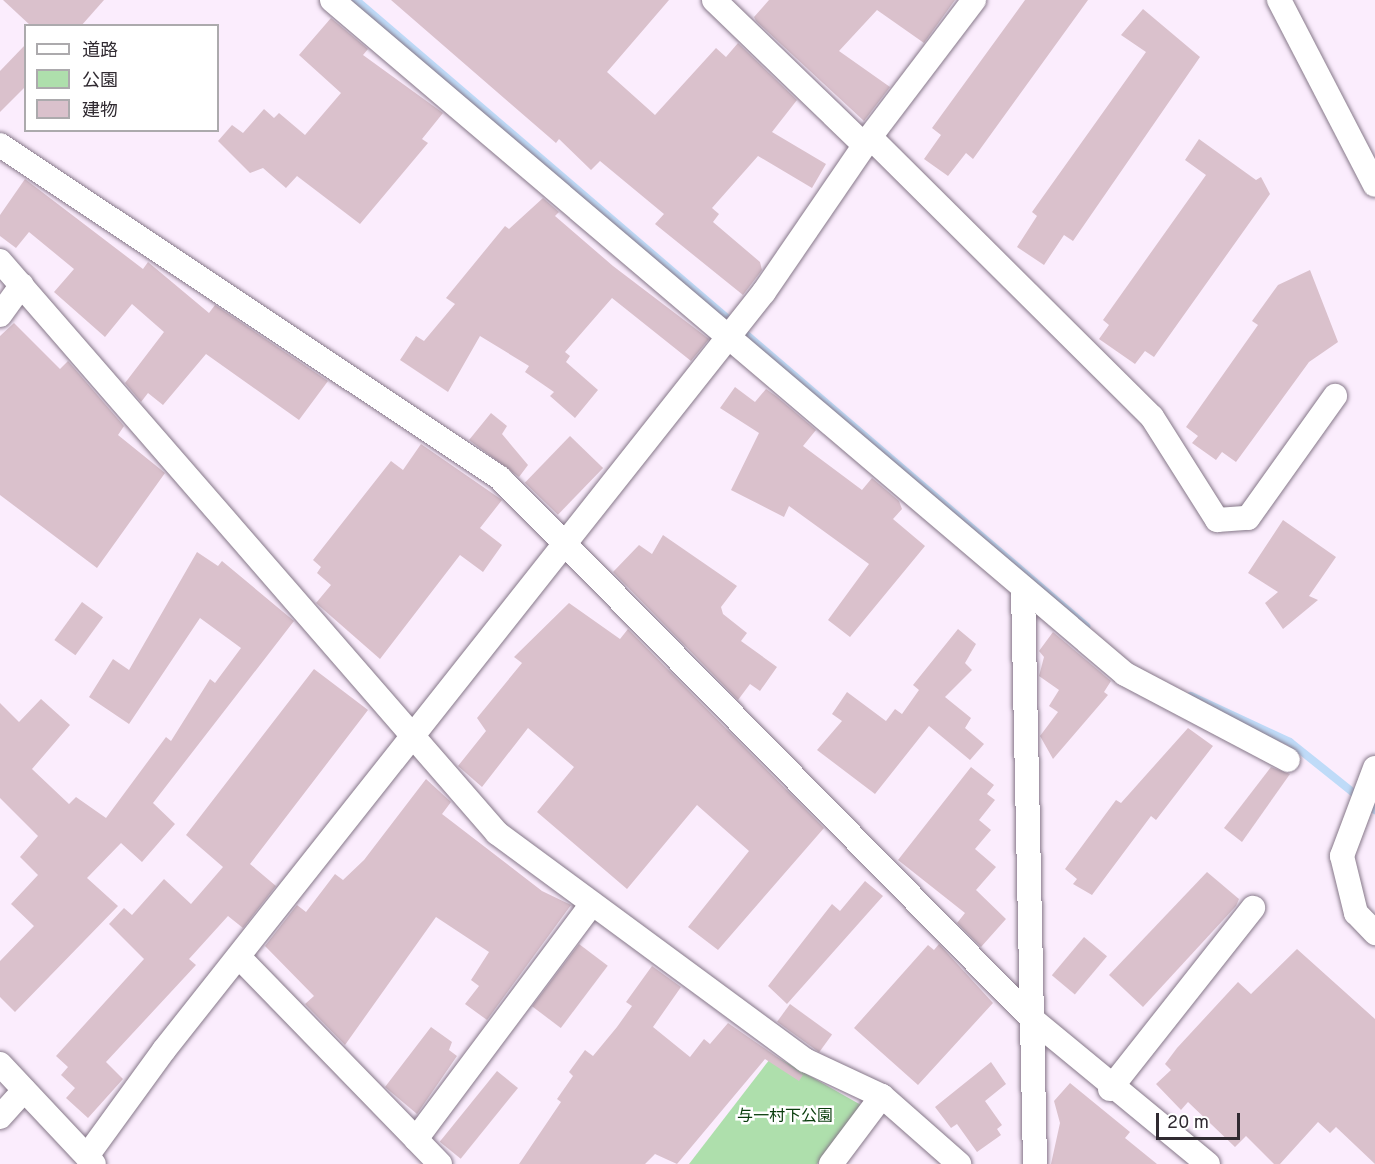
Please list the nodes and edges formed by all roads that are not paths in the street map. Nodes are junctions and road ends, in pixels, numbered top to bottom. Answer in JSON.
{"nodes":[{"id":1,"x":332,"y":0,"type":"edge"},
{"id":2,"x":714,"y":0,"type":"edge"},
{"id":3,"x":974,"y":0,"type":"edge"},
{"id":4,"x":1278,"y":0,"type":"edge"},
{"id":5,"x":867,"y":141,"type":"junction"},
{"id":6,"x":0,"y":145,"type":"edge"},
{"id":7,"x":1375,"y":185,"type":"edge"},
{"id":8,"x":0,"y":261,"type":"edge"},
{"id":9,"x":22,"y":285,"type":"junction"},
{"id":10,"x":0,"y":315,"type":"edge"},
{"id":11,"x":731,"y":334,"type":"junction"},
{"id":12,"x":1335,"y":396,"type":"dead end"},
{"id":13,"x":565,"y":549,"type":"junction"},
{"id":14,"x":1023,"y":590,"type":"junction"},
{"id":15,"x":411,"y":740,"type":"junction"},
{"id":16,"x":1288,"y":760,"type":"dead end"},
{"id":17,"x":1375,"y":768,"type":"edge"},
{"id":18,"x":592,"y":904,"type":"junction"},
{"id":19,"x":1253,"y":908,"type":"dead end"},
{"id":20,"x":1375,"y":933,"type":"edge"},
{"id":21,"x":238,"y":957,"type":"junction"},
{"id":22,"x":1032,"y":1020,"type":"junction"},
{"id":23,"x":0,"y":1064,"type":"edge"},
{"id":24,"x":1110,"y":1089,"type":"junction"},
{"id":25,"x":24,"y":1090,"type":"junction"},
{"id":26,"x":882,"y":1096,"type":"junction"},
{"id":27,"x":0,"y":1117,"type":"edge"},
{"id":28,"x":416,"y":1139,"type":"junction"},
{"id":29,"x":90,"y":1160,"type":"edge"},
{"id":30,"x":440,"y":1164,"type":"edge"},
{"id":31,"x":831,"y":1164,"type":"edge"},
{"id":32,"x":959,"y":1164,"type":"edge"},
{"id":33,"x":1035,"y":1164,"type":"edge"},
{"id":34,"x":1208,"y":1164,"type":"edge"}],
"edges":[{"from":1,"to":11,"type":"street"},
{"from":2,"to":5,"type":"street"},
{"from":3,"to":5,"type":"street"},
{"from":4,"to":7,"type":"street"},
{"from":5,"to":11,"type":"street"},
{"from":5,"to":12,"type":"street"},
{"from":6,"to":13,"type":"street"},
{"from":8,"to":9,"type":"street"},
{"from":9,"to":10,"type":"street"},
{"from":9,"to":15,"type":"street"},
{"from":11,"to":13,"type":"street"},
{"from":11,"to":14,"type":"street"},
{"from":13,"to":15,"type":"street"},
{"from":13,"to":22,"type":"street"},
{"from":14,"to":16,"type":"street"},
{"from":14,"to":22,"type":"street"},
{"from":15,"to":18,"type":"street"},
{"from":15,"to":21,"type":"street"},
{"from":17,"to":20,"type":"street"},
{"from":18,"to":26,"type":"street"},
{"from":18,"to":28,"type":"street"},
{"from":19,"to":24,"type":"street"},
{"from":21,"to":28,"type":"street"},
{"from":21,"to":29,"type":"street"},
{"from":22,"to":24,"type":"street"},
{"from":22,"to":33,"type":"street"},
{"from":23,"to":25,"type":"street"},
{"from":24,"to":34,"type":"street"},
{"from":25,"to":27,"type":"street"},
{"from":25,"to":29,"type":"street"},
{"from":26,"to":31,"type":"street"},
{"from":26,"to":32,"type":"street"},
{"from":28,"to":30,"type":"street"}]}
